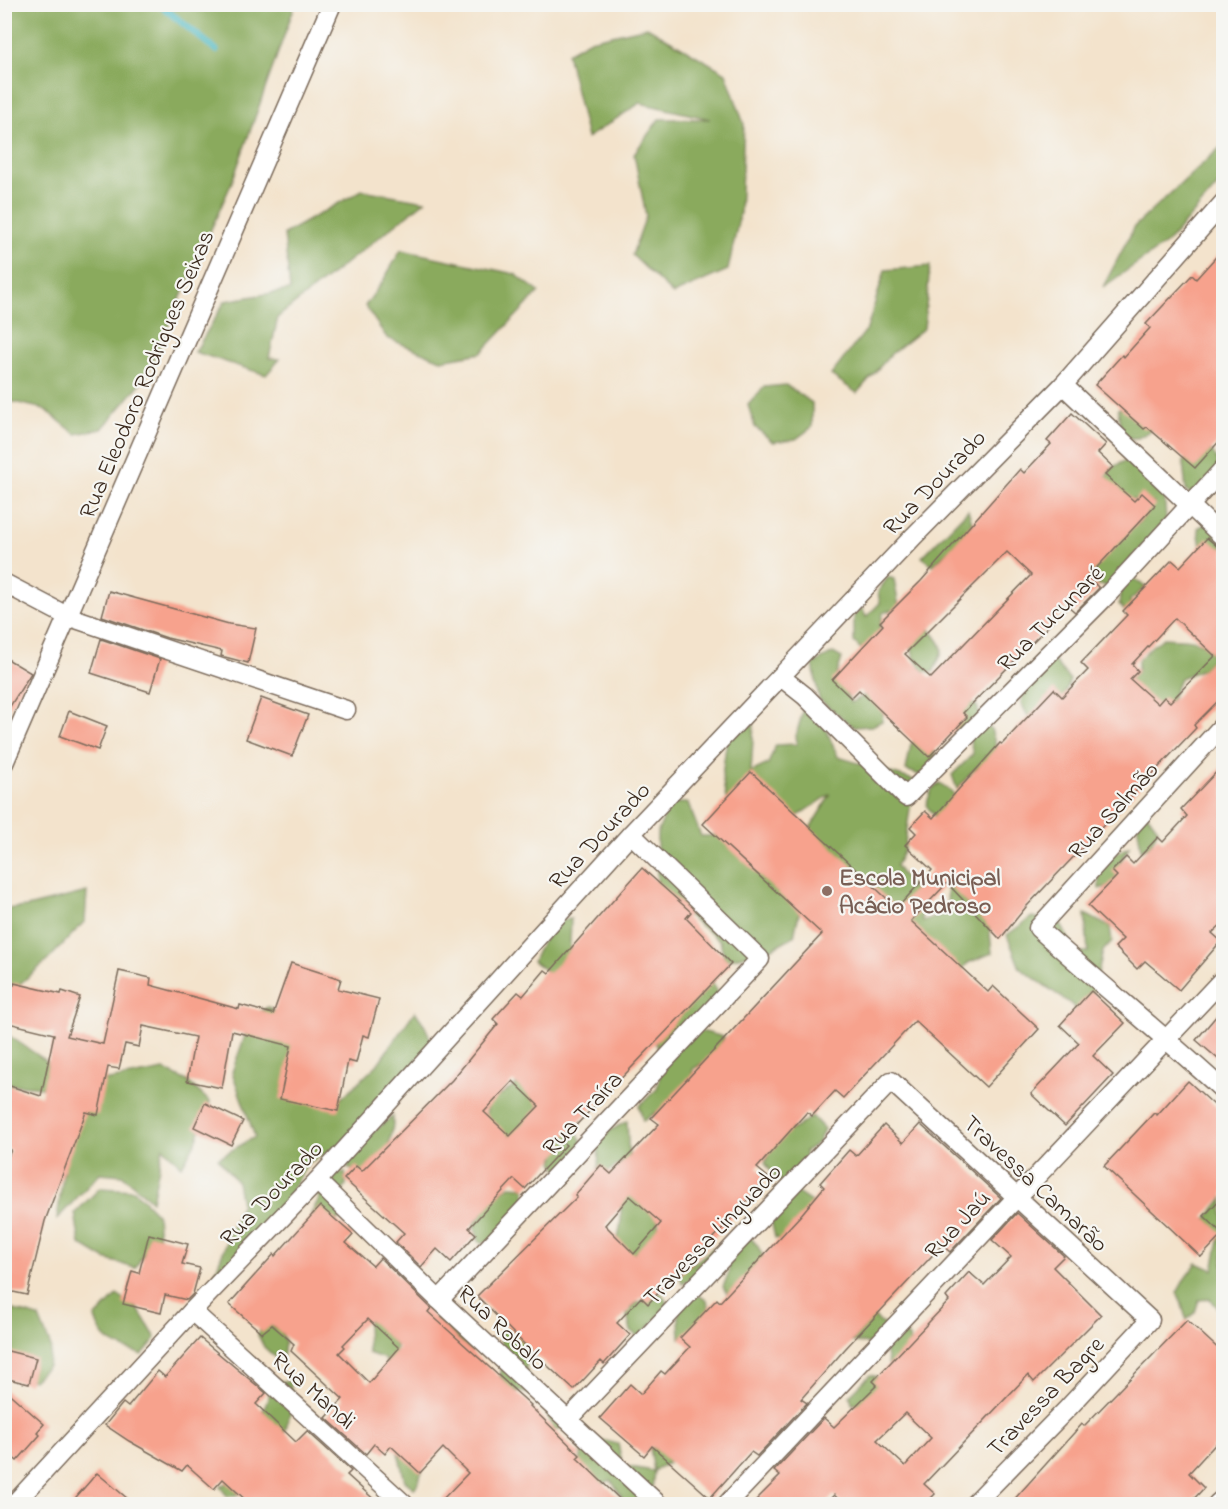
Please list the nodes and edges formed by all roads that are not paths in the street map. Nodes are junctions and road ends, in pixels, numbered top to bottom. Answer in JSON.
{"nodes":[{"id":1,"x":332,"y":4,"type":"edge"},
{"id":2,"x":1224,"y":202,"type":"edge"},
{"id":3,"x":1063,"y":385,"type":"junction"},
{"id":4,"x":1224,"y":468,"type":"edge"},
{"id":5,"x":1189,"y":504,"type":"junction"},
{"id":6,"x":1224,"y":538,"type":"edge"},
{"id":7,"x":4,"y":583,"type":"edge"},
{"id":8,"x":67,"y":616,"type":"junction"},
{"id":9,"x":781,"y":677,"type":"junction"},
{"id":10,"x":346,"y":710,"type":"dead end"},
{"id":11,"x":1224,"y":724,"type":"edge"},
{"id":12,"x":4,"y":763,"type":"edge"},
{"id":13,"x":631,"y":834,"type":"junction"},
{"id":14,"x":1224,"y":978,"type":"edge"},
{"id":15,"x":1167,"y":1038,"type":"junction"},
{"id":16,"x":891,"y":1081,"type":"joint"},
{"id":17,"x":1224,"y":1091,"type":"edge"},
{"id":18,"x":318,"y":1180,"type":"junction"},
{"id":19,"x":1015,"y":1197,"type":"junction"},
{"id":20,"x":439,"y":1300,"type":"junction"},
{"id":21,"x":192,"y":1311,"type":"junction"},
{"id":22,"x":1150,"y":1320,"type":"joint"},
{"id":23,"x":568,"y":1420,"type":"junction"},
{"id":24,"x":1224,"y":1498,"type":"edge"},
{"id":25,"x":14,"y":1504,"type":"edge"},
{"id":26,"x":404,"y":1504,"type":"edge"},
{"id":27,"x":658,"y":1504,"type":"edge"},
{"id":28,"x":726,"y":1504,"type":"edge"},
{"id":29,"x":974,"y":1504,"type":"edge"},
{"id":30,"x":1217,"y":1504,"type":"edge"}],
"edges":[{"from":1,"to":8,"type":"street","name":"Rua Eleodoro Rodrigues Seixas"},
{"from":2,"to":3,"type":"street","name":"Rua Dourado"},
{"from":3,"to":5,"type":"street"},
{"from":3,"to":9,"type":"street","name":"Rua Dourado"},
{"from":4,"to":5,"type":"street","name":"Rua Tucunaré"},
{"from":5,"to":6,"type":"street"},
{"from":5,"to":9,"type":"street","name":"Rua Tucunaré"},
{"from":7,"to":8,"type":"street"},
{"from":8,"to":10,"type":"street"},
{"from":8,"to":12,"type":"street","name":"Rua Eleodoro Rodrigues Seixas"},
{"from":9,"to":13,"type":"street","name":"Rua Dourado"},
{"from":11,"to":15,"type":"street","name":"Rua Salmão"},
{"from":13,"to":18,"type":"street","name":"Rua Dourado"},
{"from":13,"to":20,"type":"street","name":"Rua Traíra"},
{"from":14,"to":15,"type":"street","name":"Rua Jaú"},
{"from":15,"to":17,"type":"street"},
{"from":15,"to":19,"type":"street","name":"Rua Jaú"},
{"from":16,"to":19,"type":"street","name":"Travessa Camarão"},
{"from":16,"to":23,"type":"street","name":"Travessa Linguado"},
{"from":18,"to":20,"type":"street","name":"Rua Robalo"},
{"from":18,"to":21,"type":"street","name":"Rua Dourado"},
{"from":19,"to":22,"type":"street","name":"Travessa Camarão"},
{"from":19,"to":28,"type":"street","name":"Rua Jaú"},
{"from":20,"to":23,"type":"street","name":"Rua Robalo"},
{"from":21,"to":25,"type":"street","name":"Rua Dourado"},
{"from":21,"to":26,"type":"street","name":"Rua Mandi"},
{"from":22,"to":29,"type":"street","name":"Travessa Bagre"},
{"from":23,"to":27,"type":"street","name":"Rua Robalo"},
{"from":24,"to":30,"type":"street"}]}
